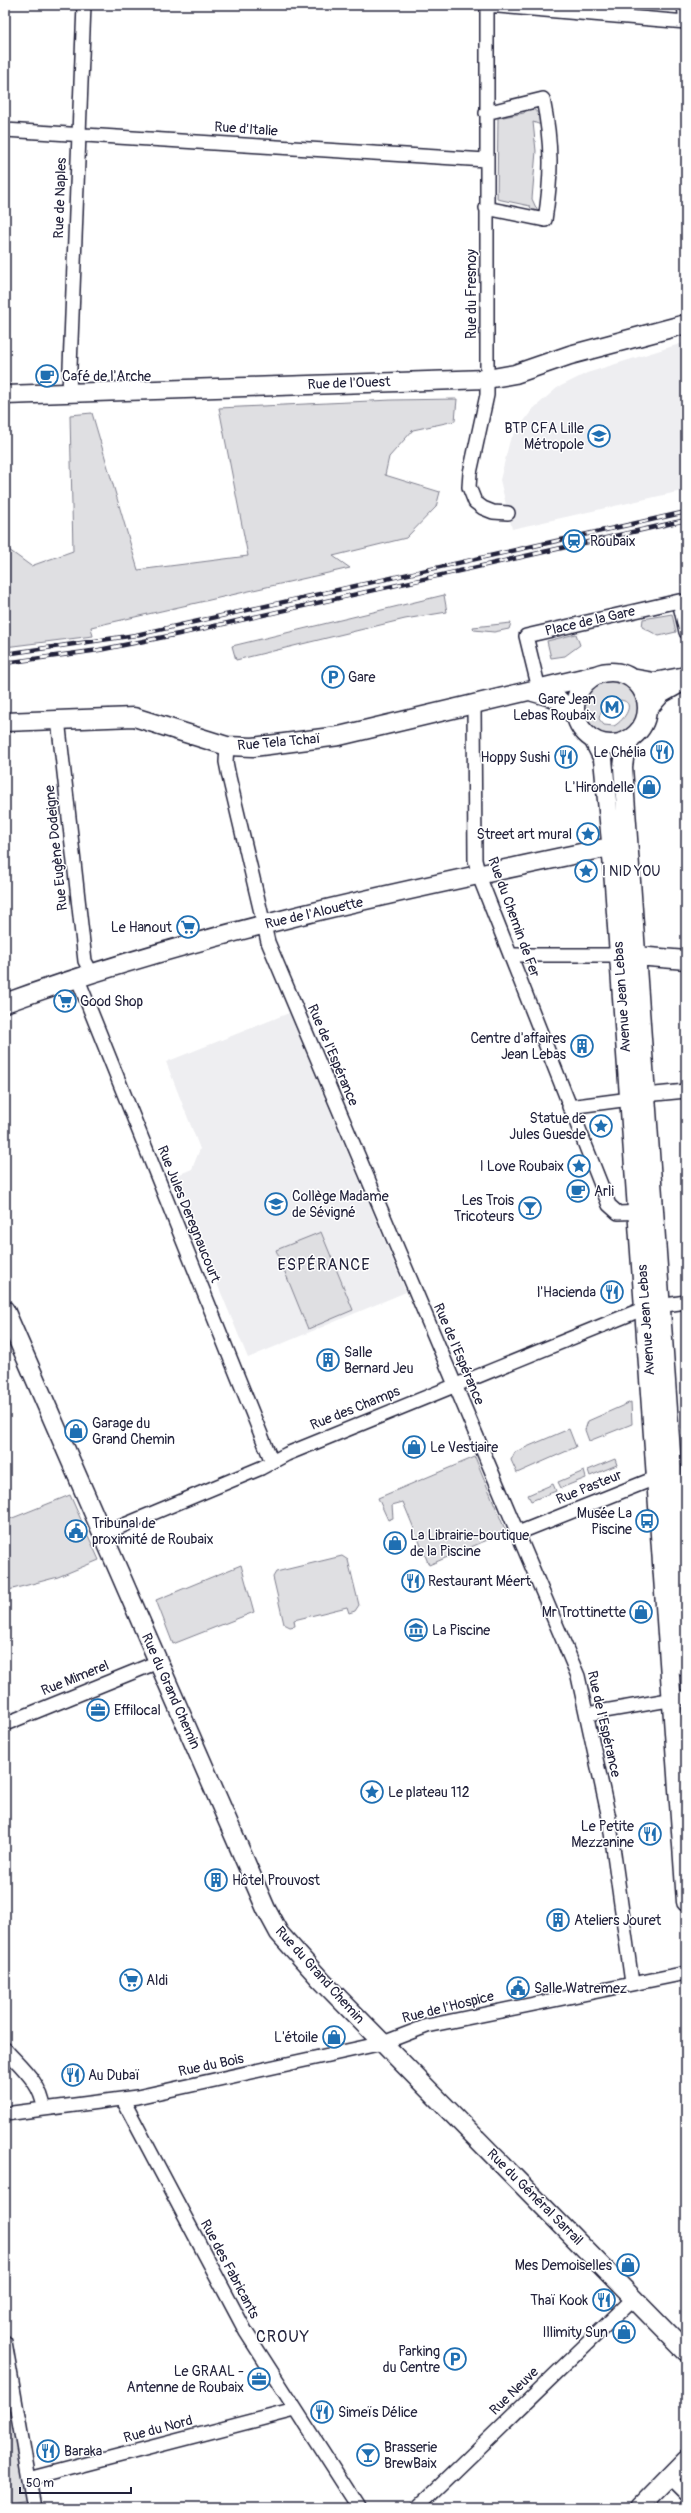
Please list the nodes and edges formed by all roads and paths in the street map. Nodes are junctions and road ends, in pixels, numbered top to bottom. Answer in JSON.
{"nodes":[{"id":1,"x":84,"y":5,"type":"edge"},
{"id":2,"x":487,"y":5,"type":"edge"},
{"id":3,"x":684,"y":5,"type":"edge"},
{"id":4,"x":686,"y":22,"type":"edge"},
{"id":5,"x":486,"y":113,"type":"junction"},
{"id":6,"x":5,"y":130,"type":"edge"},
{"id":7,"x":79,"y":135,"type":"junction"},
{"id":8,"x":486,"y":160,"type":"junction"},
{"id":9,"x":486,"y":208,"type":"junction"},
{"id":10,"x":686,"y":324,"type":"edge"},
{"id":11,"x":487,"y":379,"type":"junction"},
{"id":12,"x":69,"y":393,"type":"junction"},
{"id":13,"x":5,"y":395,"type":"edge"},
{"id":14,"x":508,"y":513,"type":"dead end"},
{"id":15,"x":682,"y":599,"type":"edge"},
{"id":16,"x":686,"y":632,"type":"edge"},
{"id":17,"x":596,"y":675,"type":"junction"},
{"id":18,"x":686,"y":676,"type":"edge"},
{"id":19,"x":631,"y":678,"type":"junction"},
{"id":20,"x":686,"y":680,"type":"edge"},
{"id":21,"x":536,"y":691,"type":"junction"},
{"id":22,"x":474,"y":705,"type":"junction"},
{"id":23,"x":647,"y":710,"type":"junction"},
{"id":24,"x":576,"y":717,"type":"junction"},
{"id":25,"x":58,"y":719,"type":"junction"},
{"id":26,"x":5,"y":722,"type":"edge"},
{"id":27,"x":631,"y":738,"type":"junction"},
{"id":28,"x":594,"y":741,"type":"junction"},
{"id":29,"x":227,"y":746,"type":"junction"},
{"id":30,"x":620,"y":845,"type":"junction"},
{"id":31,"x":479,"y":876,"type":"junction"},
{"id":32,"x":263,"y":925,"type":"junction"},
{"id":33,"x":510,"y":955,"type":"junction"},
{"id":34,"x":628,"y":955,"type":"junction"},
{"id":35,"x":686,"y":960,"type":"edge"},
{"id":36,"x":84,"y":975,"type":"junction"},
{"id":37,"x":5,"y":1003,"type":"edge"},
{"id":38,"x":686,"y":1091,"type":"edge"},
{"id":39,"x":637,"y":1097,"type":"junction"},
{"id":40,"x":569,"y":1108,"type":"junction"},
{"id":41,"x":646,"y":1212,"type":"junction"},
{"id":42,"x":686,"y":1302,"type":"edge"},
{"id":43,"x":652,"y":1306,"type":"junction"},
{"id":44,"x":5,"y":1310,"type":"edge"},
{"id":45,"x":454,"y":1384,"type":"junction"},
{"id":46,"x":272,"y":1462,"type":"junction"},
{"id":47,"x":665,"y":1474,"type":"junction"},
{"id":48,"x":518,"y":1533,"type":"junction"},
{"id":49,"x":103,"y":1534,"type":"junction"},
{"id":50,"x":158,"y":1662,"type":"junction"},
{"id":51,"x":686,"y":1666,"type":"edge"},
{"id":52,"x":679,"y":1698,"type":"edge"},
{"id":53,"x":587,"y":1714,"type":"junction"},
{"id":54,"x":5,"y":1724,"type":"edge"},
{"id":55,"x":686,"y":1902,"type":"edge"},
{"id":56,"x":686,"y":1973,"type":"edge"},
{"id":57,"x":632,"y":1983,"type":"junction"},
{"id":58,"x":383,"y":2043,"type":"junction"},
{"id":59,"x":5,"y":2049,"type":"edge"},
{"id":60,"x":123,"y":2100,"type":"junction"},
{"id":61,"x":44,"y":2108,"type":"junction"},
{"id":62,"x":5,"y":2114,"type":"edge"},
{"id":63,"x":634,"y":2298,"type":"junction"},
{"id":64,"x":5,"y":2342,"type":"edge"},
{"id":65,"x":686,"y":2352,"type":"edge"},
{"id":66,"x":7,"y":2364,"type":"edge"},
{"id":67,"x":295,"y":2410,"type":"junction"},
{"id":68,"x":686,"y":2460,"type":"edge"},
{"id":69,"x":669,"y":2478,"type":"junction"},
{"id":70,"x":29,"y":2479,"type":"junction"},
{"id":71,"x":686,"y":2495,"type":"edge"},
{"id":72,"x":34,"y":2508,"type":"edge"},
{"id":73,"x":359,"y":2508,"type":"edge"},
{"id":74,"x":416,"y":2508,"type":"edge"},
{"id":75,"x":639,"y":2508,"type":"edge"}],
"edges":[{"from":1,"to":7,"type":"street","name":"Rue de Naples"},
{"from":2,"to":4,"type":"street"},
{"from":2,"to":5,"type":"street","name":"Rue du Fresnoy"},
{"from":3,"to":4,"type":"street"},
{"from":5,"to":8,"type":"street","name":"Rue du Fresnoy"},
{"from":5,"to":9,"type":"street"},
{"from":6,"to":7,"type":"street","name":"Rue d'Italie"},
{"from":7,"to":8,"type":"street","name":"Rue d'Italie"},
{"from":7,"to":12,"type":"street","name":"Rue de Naples"},
{"from":8,"to":9,"type":"street","name":"Rue du Fresnoy"},
{"from":9,"to":11,"type":"street","name":"Rue du Fresnoy"},
{"from":10,"to":11,"type":"main road","name":"Rue de l'Ouest"},
{"from":11,"to":12,"type":"main road","name":"Rue de l'Ouest"},
{"from":11,"to":14,"type":"street","name":"Rue du Fresnoy"},
{"from":12,"to":13,"type":"main road","name":"Rue de l'Ouest"},
{"from":15,"to":16,"type":"street","name":"Place de la Gare"},
{"from":15,"to":21,"type":"street","name":"Place de la Gare"},
{"from":17,"to":19,"type":"main road"},
{"from":17,"to":21,"type":"main road","name":"Rue Tela Tchaï"},
{"from":17,"to":24,"type":"main road"},
{"from":18,"to":19,"type":"main road"},
{"from":19,"to":23,"type":"main road"},
{"from":20,"to":23,"type":"main road"},
{"from":21,"to":22,"type":"main road","name":"Rue Tela Tchaï"},
{"from":21,"to":24,"type":"main road"},
{"from":22,"to":29,"type":"main road","name":"Rue Tela Tchaï"},
{"from":22,"to":31,"type":"street","name":"Rue du Chemin de Fer"},
{"from":23,"to":27,"type":"main road"},
{"from":24,"to":28,"type":"main road"},
{"from":25,"to":26,"type":"main road","name":"Rue Tela Tchaï"},
{"from":25,"to":29,"type":"main road","name":"Rue Tela Tchaï"},
{"from":25,"to":36,"type":"street","name":"Rue Eugène Dodeigne"},
{"from":27,"to":28,"type":"main road"},
{"from":27,"to":30,"type":"main road","name":"Avenue Jean Lebas"},
{"from":28,"to":30,"type":"main road","name":"Avenue Jean Lebas"},
{"from":29,"to":32,"type":"street","name":"Rue de l'Espérance"},
{"from":30,"to":31,"type":"main road","name":"Rue de l'Alouette"},
{"from":30,"to":34,"type":"main road","name":"Avenue Jean Lebas"},
{"from":31,"to":32,"type":"main road","name":"Rue de l'Alouette"},
{"from":31,"to":33,"type":"street","name":"Rue du Chemin de Fer"},
{"from":32,"to":36,"type":"main road","name":"Rue de l'Alouette"},
{"from":32,"to":45,"type":"street","name":"Rue de l'Espérance"},
{"from":33,"to":34,"type":"street"},
{"from":33,"to":40,"type":"street","name":"Rue du Chemin de Fer"},
{"from":34,"to":35,"type":"main road"},
{"from":34,"to":39,"type":"main road","name":"Avenue Jean Lebas"},
{"from":36,"to":37,"type":"main road","name":"Rue de l'Alouette"},
{"from":36,"to":46,"type":"street","name":"Rue Jules Deregnaucourt"},
{"from":38,"to":39,"type":"street"},
{"from":39,"to":40,"type":"street"},
{"from":39,"to":41,"type":"main road","name":"Avenue Jean Lebas"},
{"from":40,"to":41,"type":"street","name":"Rue du Chemin de Fer"},
{"from":41,"to":43,"type":"main road","name":"Avenue Jean Lebas"},
{"from":42,"to":43,"type":"street","name":"Rue des Champs"},
{"from":43,"to":45,"type":"street","name":"Rue des Champs"},
{"from":43,"to":47,"type":"main road","name":"Avenue Jean Lebas"},
{"from":44,"to":49,"type":"main road","name":"Rue du Grand Chemin"},
{"from":45,"to":46,"type":"street","name":"Rue des Champs"},
{"from":45,"to":48,"type":"street","name":"Rue de l'Espérance"},
{"from":46,"to":49,"type":"street","name":"Rue des Champs"},
{"from":47,"to":48,"type":"street","name":"Rue Pasteur"},
{"from":47,"to":51,"type":"main road","name":"Avenue Jean Lebas"},
{"from":47,"to":52,"type":"main road","name":"Avenue Jean Lebas"},
{"from":48,"to":53,"type":"street","name":"Rue de l'Espérance"},
{"from":49,"to":50,"type":"main road","name":"Rue du Grand Chemin"},
{"from":50,"to":54,"type":"street","name":"Rue Mimerel"},
{"from":50,"to":58,"type":"main road","name":"Rue du Grand Chemin"},
{"from":52,"to":53,"type":"street"},
{"from":52,"to":55,"type":"main road","name":"Avenue Jean Lebas"},
{"from":53,"to":57,"type":"street","name":"Rue de l'Espérance"},
{"from":56,"to":57,"type":"street","name":"Rue de l'Hospice"},
{"from":57,"to":58,"type":"street","name":"Rue de l'Hospice"},
{"from":58,"to":60,"type":"street","name":"Rue du Bois"},
{"from":58,"to":63,"type":"main road","name":"Rue du Général Sarrail"},
{"from":59,"to":61,"type":"street"},
{"from":60,"to":61,"type":"street","name":"Rue du Bois"},
{"from":60,"to":67,"type":"street","name":"Rue des Fabricants"},
{"from":61,"to":62,"type":"street","name":"Rue du Bois"},
{"from":63,"to":65,"type":"main road","name":"Rue du Général Sarrail"},
{"from":63,"to":74,"type":"street","name":"Rue Neuve"},
{"from":64,"to":66,"type":"street"},
{"from":66,"to":70,"type":"street"},
{"from":67,"to":70,"type":"street","name":"Rue du Nord"},
{"from":67,"to":73,"type":"street","name":"Rue des Fabricants"},
{"from":68,"to":69,"type":"main road"},
{"from":69,"to":71,"type":"street"},
{"from":69,"to":75,"type":"main road"},
{"from":70,"to":72,"type":"street"}]}
